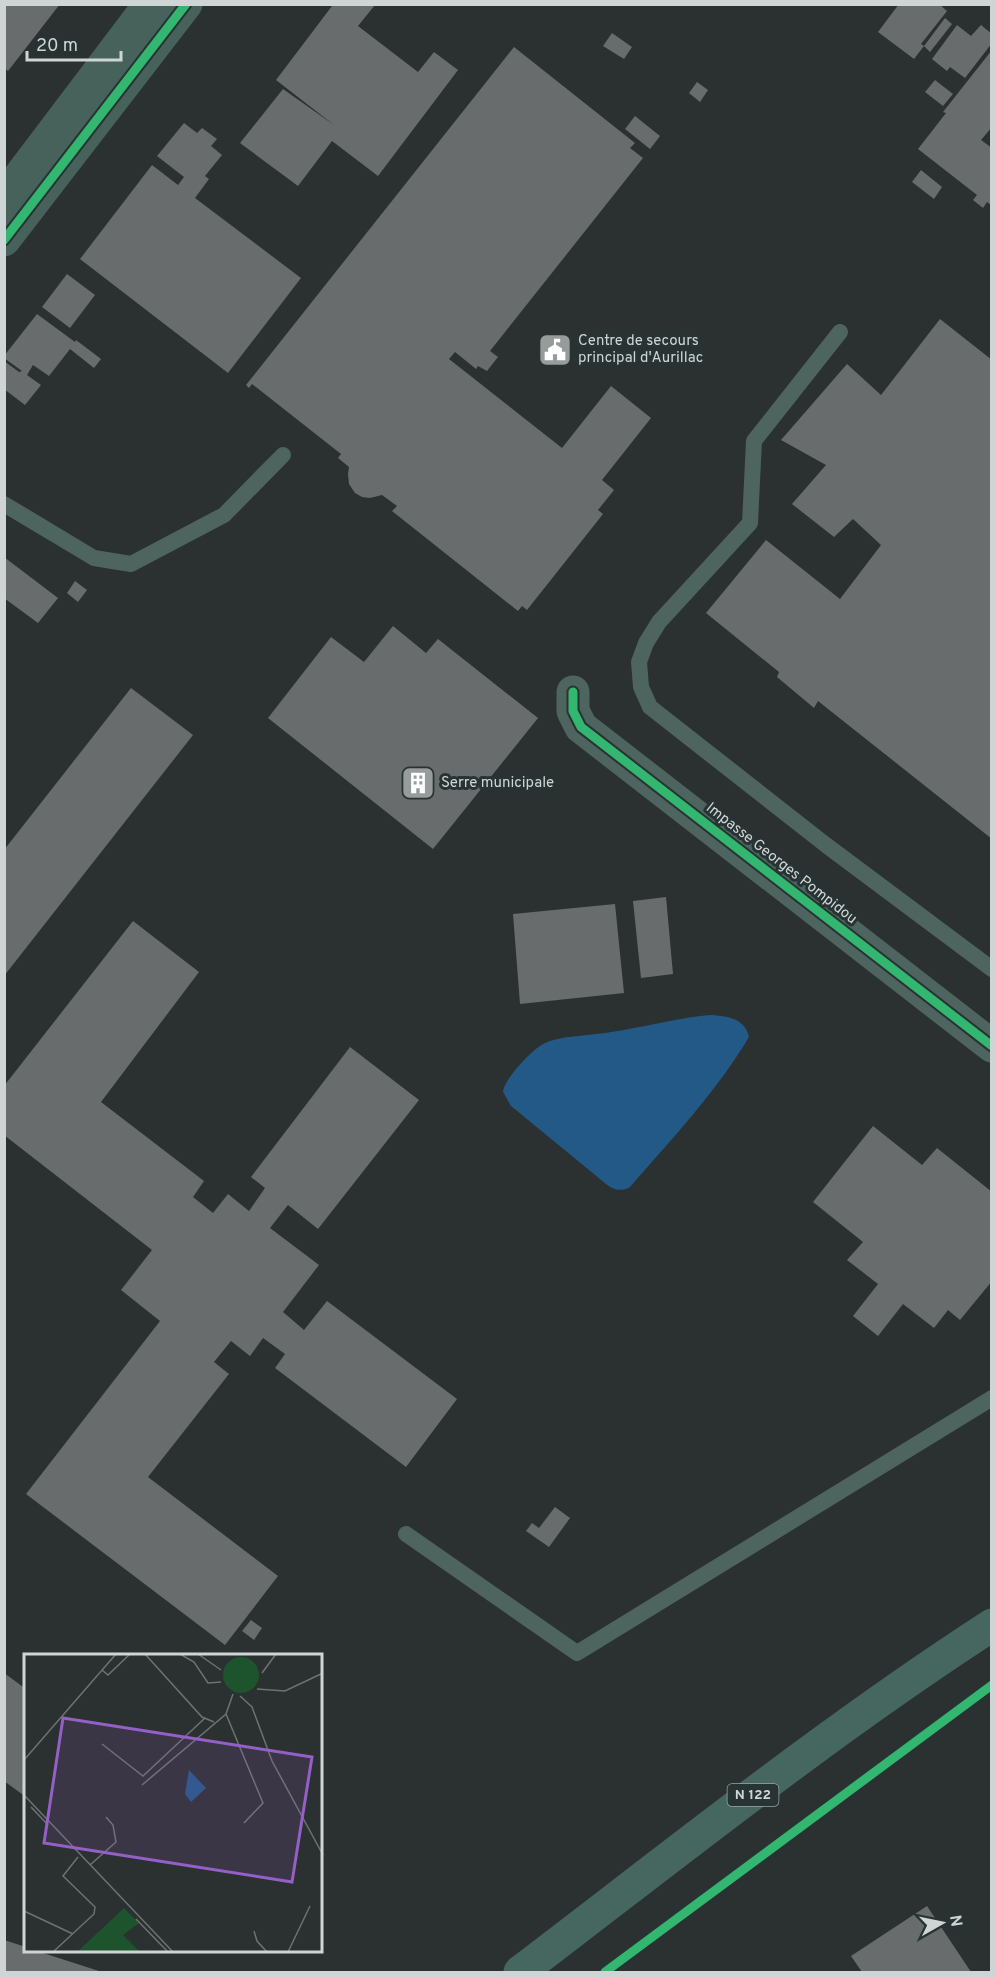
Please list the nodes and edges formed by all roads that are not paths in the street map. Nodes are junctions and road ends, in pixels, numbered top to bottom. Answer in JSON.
{"nodes":[{"id":1,"x":150,"y":4,"type":"edge"},
{"id":2,"x":186,"y":4,"type":"edge"},
{"id":3,"x":4,"y":196,"type":"edge"},
{"id":4,"x":4,"y":240,"type":"edge"},
{"id":5,"x":840,"y":332,"type":"dead end"},
{"id":6,"x":284,"y":455,"type":"dead end"},
{"id":7,"x":4,"y":504,"type":"edge"},
{"id":8,"x":573,"y":692,"type":"dead end"},
{"id":9,"x":992,"y":969,"type":"edge"},
{"id":10,"x":992,"y":1046,"type":"edge"},
{"id":11,"x":992,"y":1398,"type":"edge"},
{"id":12,"x":406,"y":1534,"type":"dead end"},
{"id":13,"x":992,"y":1625,"type":"edge"},
{"id":14,"x":520,"y":1972,"type":"edge"}],
"edges":[{"from":1,"to":3,"type":"street"},
{"from":2,"to":4,"type":"street"},
{"from":5,"to":9,"type":"lane"},
{"from":6,"to":7,"type":"lane"},
{"from":8,"to":10,"type":"street","name":"Impasse Georges Pompidou"},
{"from":11,"to":12,"type":"lane"},
{"from":13,"to":14,"type":"main road","number":"N 122"}]}
